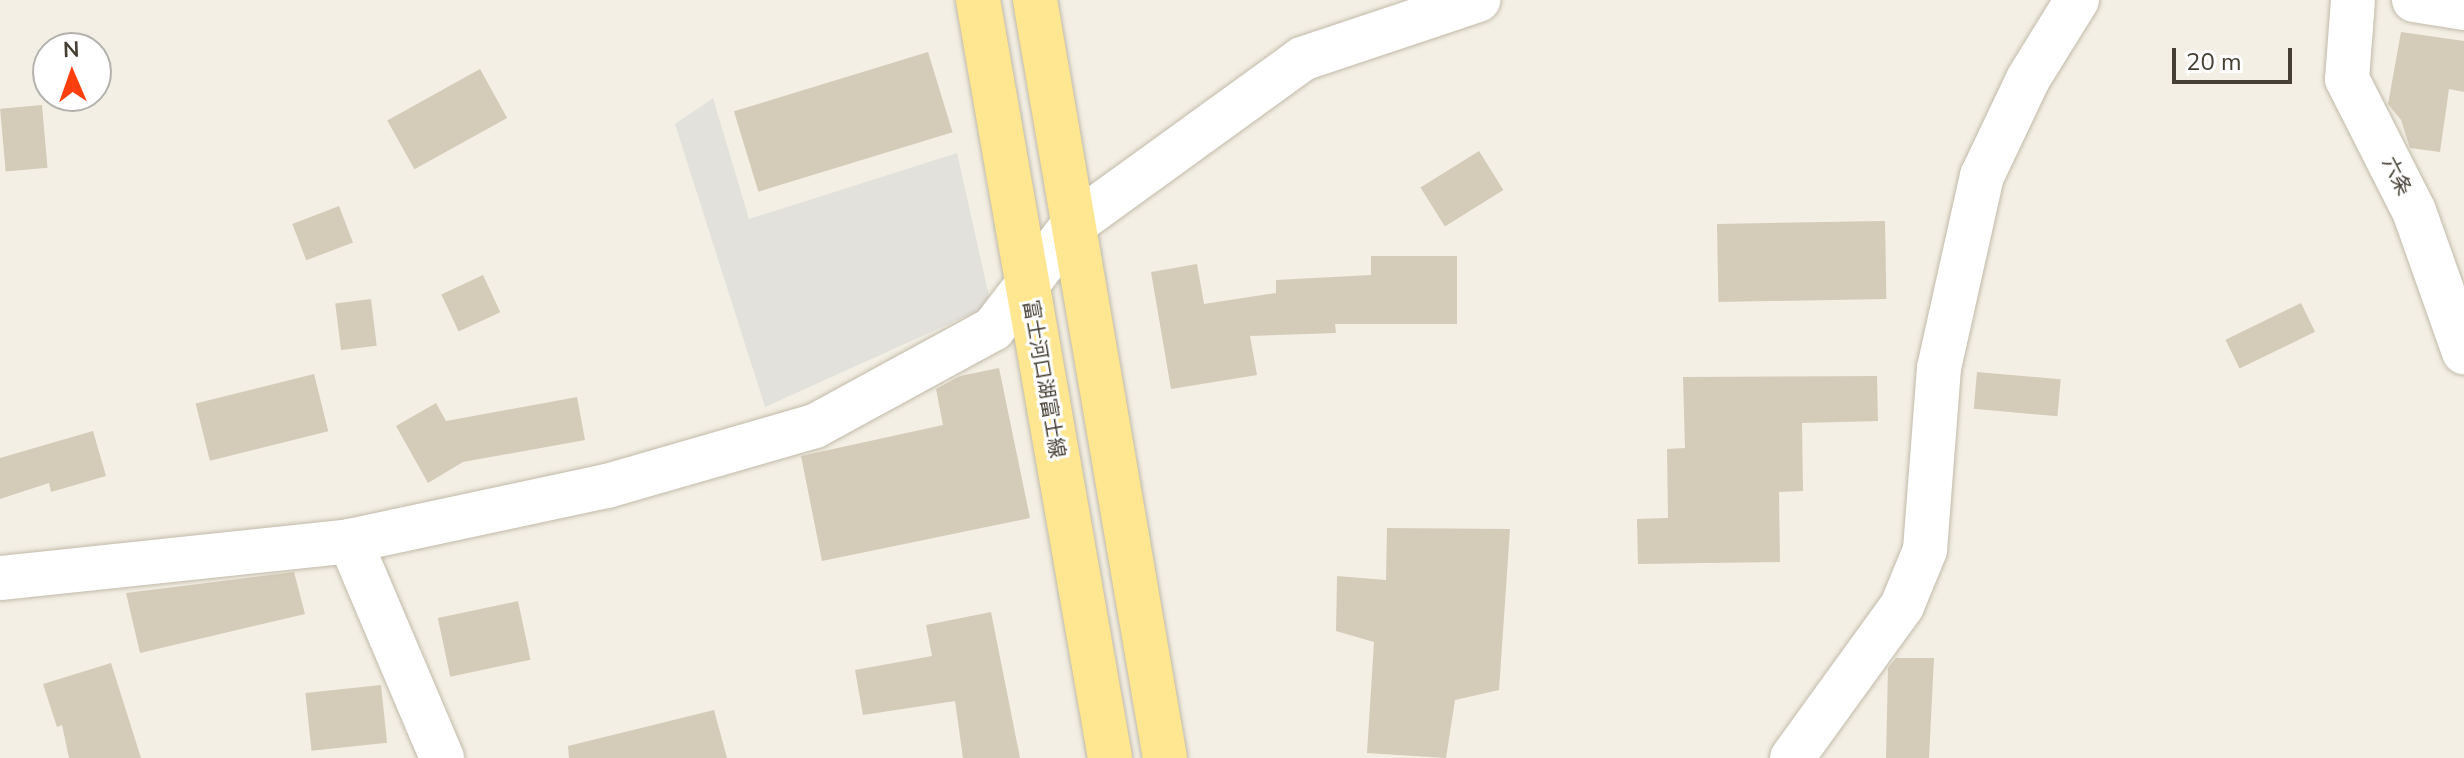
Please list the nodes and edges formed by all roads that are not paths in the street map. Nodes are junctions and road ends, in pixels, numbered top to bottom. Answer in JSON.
{"nodes":[{"id":1,"x":978,"y":0,"type":"edge"},
{"id":2,"x":1035,"y":0,"type":"edge"},
{"id":3,"x":1478,"y":0,"type":"edge"},
{"id":4,"x":2077,"y":0,"type":"edge"},
{"id":5,"x":2353,"y":0,"type":"edge"},
{"id":6,"x":2414,"y":0,"type":"edge"},
{"id":7,"x":2464,"y":8,"type":"edge"},
{"id":8,"x":1073,"y":225,"type":"junction"},
{"id":9,"x":1027,"y":279,"type":"junction"},
{"id":10,"x":2464,"y":352,"type":"edge"},
{"id":11,"x":350,"y":541,"type":"junction"},
{"id":12,"x":0,"y":578,"type":"edge"},
{"id":13,"x":442,"y":758,"type":"edge"},
{"id":14,"x":1110,"y":758,"type":"edge"},
{"id":15,"x":1165,"y":758,"type":"edge"},
{"id":16,"x":1792,"y":758,"type":"edge"}],
"edges":[{"from":1,"to":9,"type":"main road","name":"富士河口湖富士線"},
{"from":2,"to":8,"type":"main road"},
{"from":3,"to":8,"type":"street"},
{"from":4,"to":16,"type":"street"},
{"from":5,"to":10,"type":"street","name":"六条"},
{"from":6,"to":7,"type":"street"},
{"from":8,"to":9,"type":"street"},
{"from":8,"to":15,"type":"main road"},
{"from":9,"to":11,"type":"street"},
{"from":9,"to":14,"type":"main road","name":"富士河口湖富士線"},
{"from":11,"to":12,"type":"street"},
{"from":11,"to":13,"type":"street"}]}
